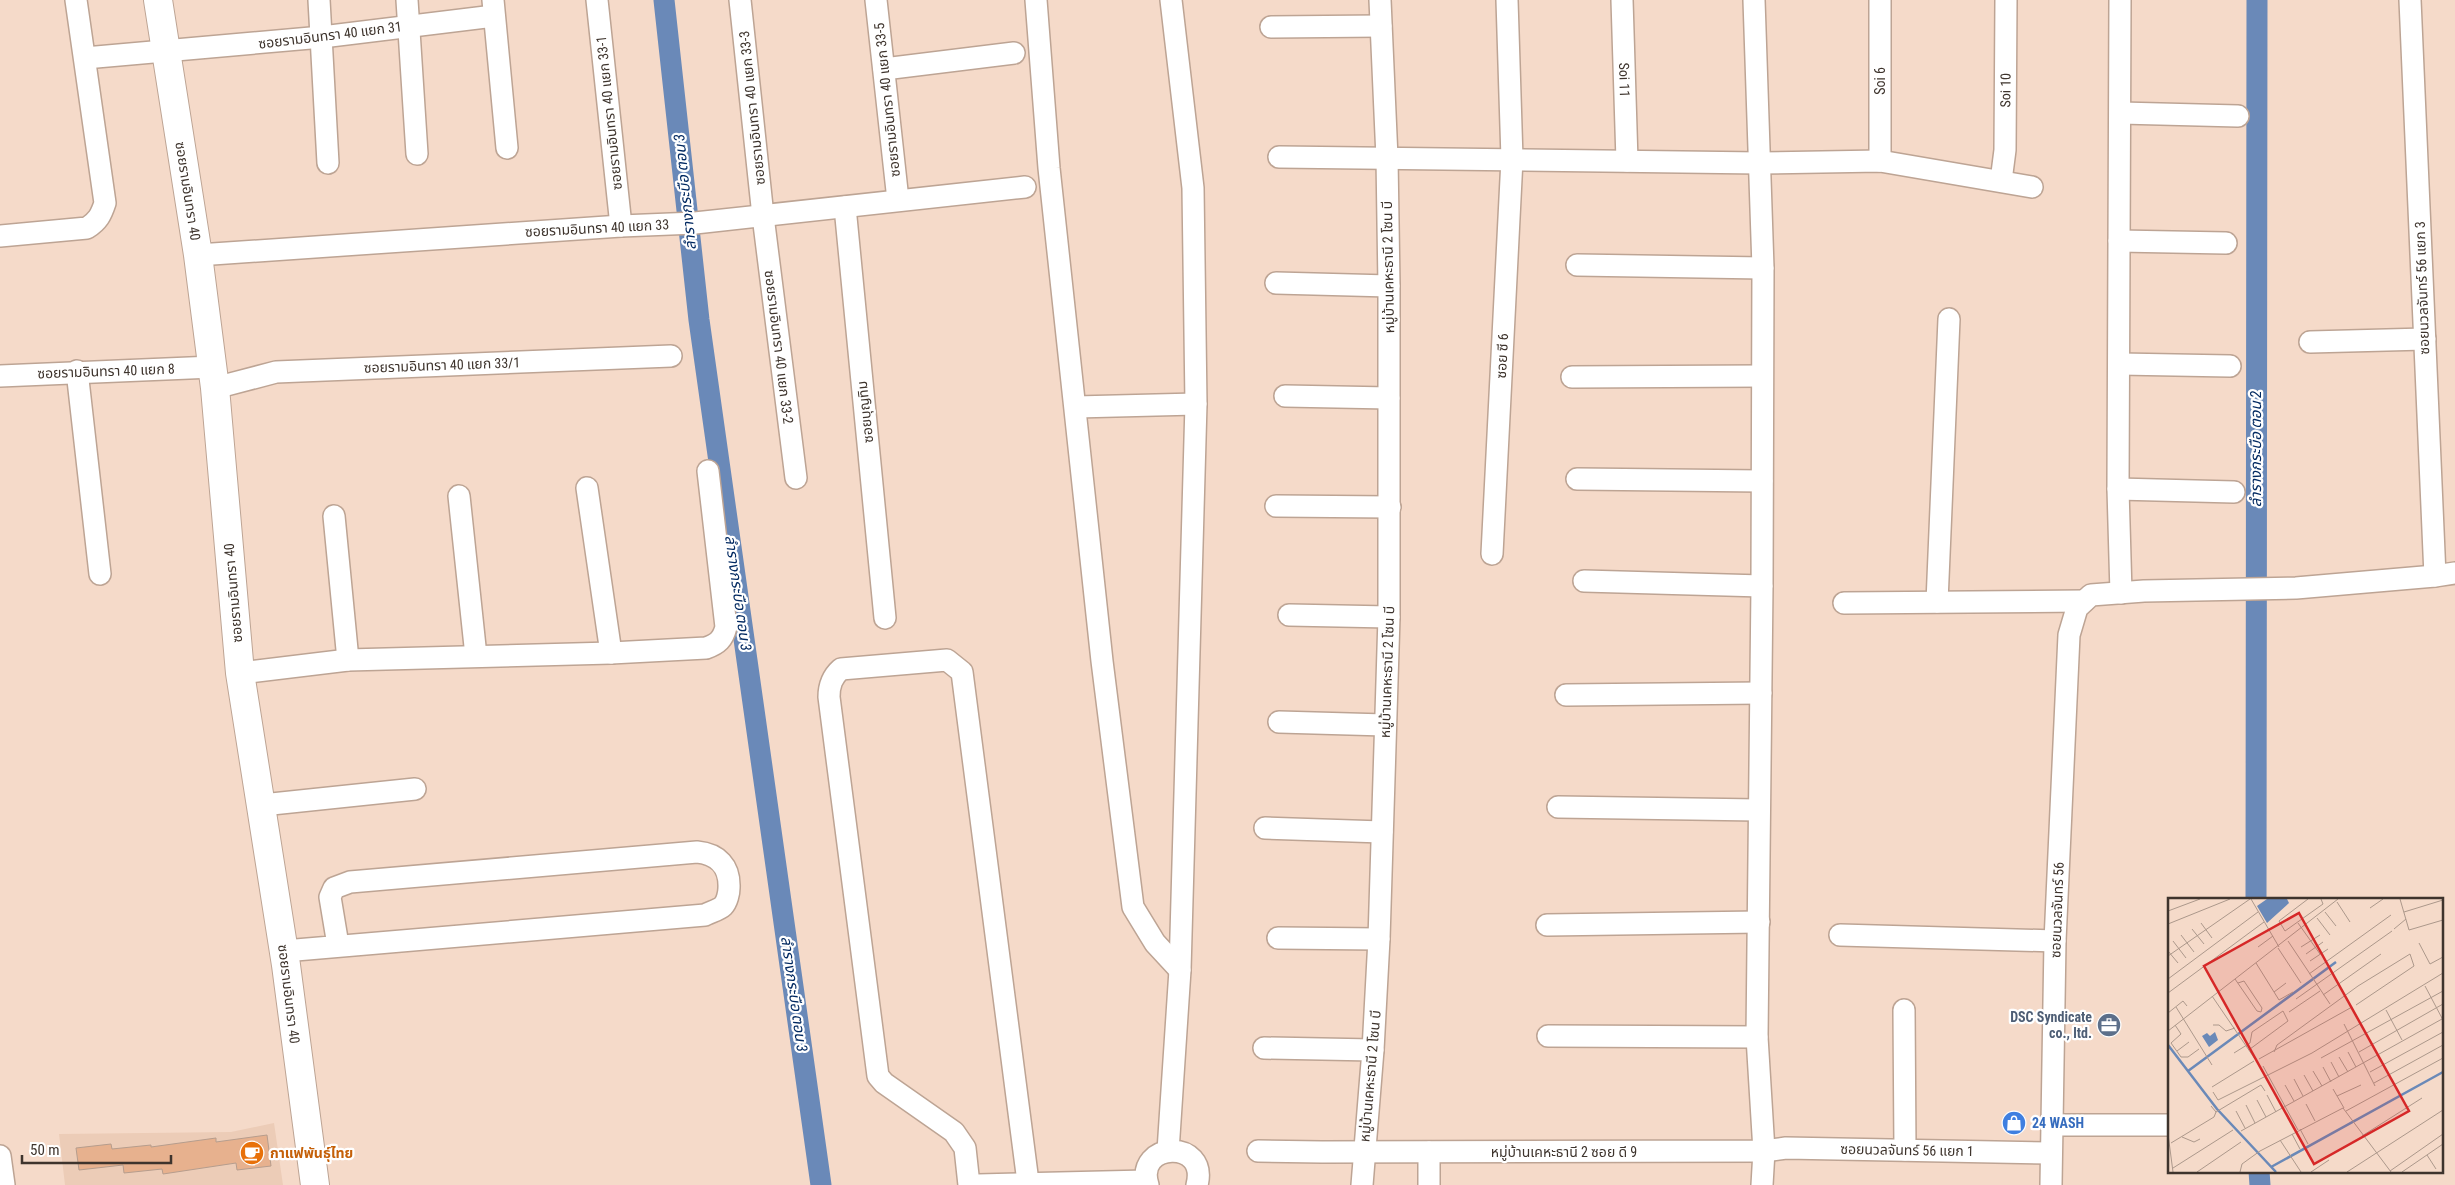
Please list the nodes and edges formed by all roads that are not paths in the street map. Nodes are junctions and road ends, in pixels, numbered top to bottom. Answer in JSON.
{"nodes":[{"id":1,"x":76,"y":0,"type":"edge"},
{"id":2,"x":158,"y":0,"type":"edge"},
{"id":3,"x":318,"y":0,"type":"edge"},
{"id":4,"x":407,"y":0,"type":"edge"},
{"id":5,"x":597,"y":0,"type":"edge"},
{"id":6,"x":740,"y":0,"type":"edge"},
{"id":7,"x":876,"y":0,"type":"edge"},
{"id":8,"x":1036,"y":0,"type":"edge"},
{"id":9,"x":1171,"y":0,"type":"edge"},
{"id":10,"x":1380,"y":0,"type":"edge"},
{"id":11,"x":1507,"y":0,"type":"edge"},
{"id":12,"x":1622,"y":0,"type":"edge"},
{"id":13,"x":1754,"y":0,"type":"edge"},
{"id":14,"x":1880,"y":0,"type":"edge"},
{"id":15,"x":2006,"y":0,"type":"edge"},
{"id":16,"x":2120,"y":0,"type":"edge"},
{"id":17,"x":2410,"y":0,"type":"edge"},
{"id":18,"x":494,"y":8,"type":"edge"},
{"id":19,"x":408,"y":26,"type":"junction"},
{"id":20,"x":1381,"y":26,"type":"junction"},
{"id":21,"x":1271,"y":27,"type":"dead end"},
{"id":22,"x":322,"y":37,"type":"junction"},
{"id":23,"x":166,"y":52,"type":"junction"},
{"id":24,"x":1014,"y":53,"type":"dead end"},
{"id":25,"x":85,"y":58,"type":"junction"},
{"id":26,"x":884,"y":70,"type":"junction"},
{"id":27,"x":2121,"y":113,"type":"junction"},
{"id":28,"x":2238,"y":116,"type":"dead end"},
{"id":29,"x":507,"y":148,"type":"dead end"},
{"id":30,"x":417,"y":154,"type":"dead end"},
{"id":31,"x":1279,"y":158,"type":"dead end"},
{"id":32,"x":1387,"y":158,"type":"junction"},
{"id":33,"x":1512,"y":159,"type":"junction"},
{"id":34,"x":1628,"y":161,"type":"junction"},
{"id":35,"x":1880,"y":161,"type":"junction"},
{"id":36,"x":328,"y":163,"type":"dead end"},
{"id":37,"x":1760,"y":163,"type":"junction"},
{"id":38,"x":2001,"y":181,"type":"junction"},
{"id":39,"x":1025,"y":187,"type":"dead end"},
{"id":40,"x":2032,"y":187,"type":"dead end"},
{"id":41,"x":898,"y":200,"type":"junction"},
{"id":42,"x":845,"y":207,"type":"junction"},
{"id":43,"x":763,"y":216,"type":"junction"},
{"id":44,"x":621,"y":226,"type":"junction"},
{"id":45,"x":0,"y":236,"type":"edge"},
{"id":46,"x":2118,"y":240,"type":"junction"},
{"id":47,"x":2226,"y":243,"type":"dead end"},
{"id":48,"x":198,"y":256,"type":"junction"},
{"id":49,"x":1577,"y":265,"type":"dead end"},
{"id":50,"x":1763,"y":268,"type":"junction"},
{"id":51,"x":1276,"y":283,"type":"dead end"},
{"id":52,"x":1389,"y":286,"type":"junction"},
{"id":53,"x":1949,"y":319,"type":"dead end"},
{"id":54,"x":2424,"y":339,"type":"junction"},
{"id":55,"x":2310,"y":342,"type":"dead end"},
{"id":56,"x":671,"y":356,"type":"dead end"},
{"id":57,"x":2120,"y":364,"type":"junction"},
{"id":58,"x":2230,"y":366,"type":"dead end"},
{"id":59,"x":77,"y":371,"type":"junction"},
{"id":60,"x":0,"y":376,"type":"edge"},
{"id":61,"x":1762,"y":376,"type":"junction"},
{"id":62,"x":1572,"y":377,"type":"dead end"},
{"id":63,"x":214,"y":378,"type":"junction"},
{"id":64,"x":1285,"y":396,"type":"dead end"},
{"id":65,"x":1389,"y":398,"type":"junction"},
{"id":66,"x":1196,"y":404,"type":"junction"},
{"id":67,"x":1076,"y":407,"type":"junction"},
{"id":68,"x":708,"y":471,"type":"dead end"},
{"id":69,"x":796,"y":478,"type":"dead end"},
{"id":70,"x":1577,"y":479,"type":"dead end"},
{"id":71,"x":1762,"y":482,"type":"junction"},
{"id":72,"x":587,"y":488,"type":"dead end"},
{"id":73,"x":2118,"y":489,"type":"junction"},
{"id":74,"x":2234,"y":492,"type":"dead end"},
{"id":75,"x":459,"y":496,"type":"dead end"},
{"id":76,"x":1276,"y":506,"type":"dead end"},
{"id":77,"x":1390,"y":507,"type":"junction"},
{"id":78,"x":334,"y":516,"type":"dead end"},
{"id":79,"x":1492,"y":554,"type":"dead end"},
{"id":80,"x":100,"y":574,"type":"dead end"},
{"id":81,"x":2445,"y":574,"type":"edge"},
{"id":82,"x":1584,"y":581,"type":"dead end"},
{"id":83,"x":1762,"y":586,"type":"junction"},
{"id":84,"x":2121,"y":593,"type":"junction"},
{"id":85,"x":2084,"y":601,"type":"junction"},
{"id":86,"x":1937,"y":602,"type":"junction"},
{"id":87,"x":1844,"y":603,"type":"dead end"},
{"id":88,"x":1289,"y":615,"type":"dead end"},
{"id":89,"x":1389,"y":617,"type":"junction"},
{"id":90,"x":885,"y":618,"type":"dead end"},
{"id":91,"x":611,"y":653,"type":"junction"},
{"id":92,"x":476,"y":656,"type":"junction"},
{"id":93,"x":348,"y":660,"type":"junction"},
{"id":94,"x":240,"y":674,"type":"junction"},
{"id":95,"x":1761,"y":693,"type":"junction"},
{"id":96,"x":1566,"y":695,"type":"dead end"},
{"id":97,"x":1279,"y":722,"type":"dead end"},
{"id":98,"x":1385,"y":725,"type":"junction"},
{"id":99,"x":414,"y":789,"type":"dead end"},
{"id":100,"x":262,"y":805,"type":"junction"},
{"id":101,"x":1558,"y":807,"type":"dead end"},
{"id":102,"x":1758,"y":810,"type":"junction"},
{"id":103,"x":1265,"y":828,"type":"dead end"},
{"id":104,"x":1382,"y":832,"type":"junction"},
{"id":105,"x":1759,"y":922,"type":"junction"},
{"id":106,"x":1547,"y":925,"type":"dead end"},
{"id":107,"x":1840,"y":935,"type":"dead end"},
{"id":108,"x":1278,"y":938,"type":"dead end"},
{"id":109,"x":1379,"y":939,"type":"junction"},
{"id":110,"x":2055,"y":941,"type":"junction"},
{"id":111,"x":338,"y":945,"type":"junction"},
{"id":112,"x":284,"y":951,"type":"junction"},
{"id":113,"x":1180,"y":970,"type":"junction"},
{"id":114,"x":1904,"y":1010,"type":"dead end"},
{"id":115,"x":1548,"y":1036,"type":"dead end"},
{"id":116,"x":1757,"y":1037,"type":"junction"},
{"id":117,"x":1264,"y":1048,"type":"dead end"},
{"id":118,"x":1373,"y":1050,"type":"junction"},
{"id":119,"x":2168,"y":1125,"type":"edge"},
{"id":120,"x":2051,"y":1126,"type":"junction"},
{"id":121,"x":1906,"y":1150,"type":"junction"},
{"id":122,"x":1168,"y":1151,"type":"junction"},
{"id":123,"x":1258,"y":1151,"type":"dead end"},
{"id":124,"x":1764,"y":1151,"type":"junction"},
{"id":125,"x":1364,"y":1152,"type":"junction"},
{"id":126,"x":1429,"y":1152,"type":"junction"},
{"id":127,"x":2050,"y":1153,"type":"junction"},
{"id":128,"x":0,"y":1156,"type":"edge"},
{"id":129,"x":1028,"y":1182,"type":"junction"},
{"id":130,"x":1147,"y":1183,"type":"edge"},
{"id":131,"x":4,"y":1185,"type":"edge"},
{"id":132,"x":315,"y":1185,"type":"edge"},
{"id":133,"x":969,"y":1185,"type":"edge"},
{"id":134,"x":978,"y":1185,"type":"edge"},
{"id":135,"x":1197,"y":1185,"type":"edge"},
{"id":136,"x":1362,"y":1185,"type":"edge"},
{"id":137,"x":1429,"y":1185,"type":"edge"},
{"id":138,"x":1762,"y":1185,"type":"edge"},
{"id":139,"x":2050,"y":1185,"type":"edge"}],
"edges":[{"from":1,"to":25,"type":"street"},
{"from":2,"to":23,"type":"street","name":"ซอยรามอินทรา 40"},
{"from":3,"to":22,"type":"street"},
{"from":4,"to":19,"type":"street"},
{"from":5,"to":44,"type":"street","name":"ซอยรามอินทรา 40 แยก 33-1"},
{"from":6,"to":43,"type":"street","name":"ซอยรามอินทรา 40 แยก 33-3"},
{"from":7,"to":26,"type":"street","name":"ซอยรามอินทรา 40 แยก 33-5"},
{"from":8,"to":67,"type":"street"},
{"from":9,"to":66,"type":"street"},
{"from":10,"to":20,"type":"street","name":"หมู่บ้านเคหะธานี 2 โซน บี"},
{"from":11,"to":33,"type":"street","name":"ซอย ซี 6"},
{"from":12,"to":34,"type":"street","name":"Soi 11"},
{"from":13,"to":37,"type":"street"},
{"from":14,"to":35,"type":"street","name":"Soi 6"},
{"from":15,"to":38,"type":"street","name":"Soi 10"},
{"from":16,"to":27,"type":"street"},
{"from":17,"to":54,"type":"street","name":"ซอยนวลจันทร์ 56 แยก 3"},
{"from":18,"to":19,"type":"street","name":"ซอยรามอินทรา 40 แยก 31"},
{"from":18,"to":29,"type":"street"},
{"from":19,"to":22,"type":"street","name":"ซอยรามอินทรา 40 แยก 31"},
{"from":19,"to":30,"type":"street"},
{"from":20,"to":21,"type":"street"},
{"from":20,"to":32,"type":"street","name":"หมู่บ้านเคหะธานี 2 โซน บี"},
{"from":22,"to":23,"type":"street","name":"ซอยรามอินทรา 40 แยก 31"},
{"from":22,"to":36,"type":"street"},
{"from":23,"to":25,"type":"street","name":"ซอยรามอินทรา 40 แยก 31"},
{"from":23,"to":48,"type":"street","name":"ซอยรามอินทรา 40"},
{"from":24,"to":26,"type":"street"},
{"from":25,"to":45,"type":"street"},
{"from":26,"to":41,"type":"street","name":"ซอยรามอินทรา 40 แยก 33-5"},
{"from":27,"to":28,"type":"street"},
{"from":27,"to":46,"type":"street"},
{"from":31,"to":32,"type":"street"},
{"from":32,"to":33,"type":"street"},
{"from":32,"to":52,"type":"street","name":"หมู่บ้านเคหะธานี 2 โซน บี"},
{"from":33,"to":34,"type":"street"},
{"from":33,"to":79,"type":"street","name":"ซอย ซี 6"},
{"from":34,"to":37,"type":"street"},
{"from":35,"to":37,"type":"street"},
{"from":35,"to":38,"type":"street"},
{"from":37,"to":50,"type":"street"},
{"from":38,"to":40,"type":"street"},
{"from":39,"to":41,"type":"street","name":"ซอยรามอินทรา 40 แยก 33"},
{"from":41,"to":42,"type":"street","name":"ซอยรามอินทรา 40 แยก 33"},
{"from":42,"to":43,"type":"street","name":"ซอยรามอินทรา 40 แยก 33"},
{"from":42,"to":90,"type":"street","name":"ซอยบุญทิม"},
{"from":43,"to":44,"type":"street","name":"ซอยรามอินทรา 40 แยก 33"},
{"from":43,"to":69,"type":"street","name":"ซอยรามอินทรา 40 แยก 33-2"},
{"from":44,"to":48,"type":"street","name":"ซอยรามอินทรา 40 แยก 33"},
{"from":46,"to":47,"type":"street"},
{"from":46,"to":57,"type":"street"},
{"from":48,"to":63,"type":"street","name":"ซอยรามอินทรา 40"},
{"from":49,"to":50,"type":"street"},
{"from":50,"to":61,"type":"street"},
{"from":51,"to":52,"type":"street"},
{"from":52,"to":65,"type":"street","name":"หมู่บ้านเคหะธานี 2 โซน บี"},
{"from":53,"to":86,"type":"street"},
{"from":54,"to":55,"type":"street"},
{"from":54,"to":81,"type":"street","name":"ซอยนวลจันทร์ 56 แยก 3"},
{"from":56,"to":63,"type":"street","name":"ซอยรามอินทรา 40 แยก 33/1"},
{"from":57,"to":58,"type":"street"},
{"from":57,"to":73,"type":"street"},
{"from":59,"to":60,"type":"street","name":"ซอยรามอินทรา 40 แยก 8"},
{"from":59,"to":63,"type":"street","name":"ซอยรามอินทรา 40 แยก 8"},
{"from":59,"to":80,"type":"street"},
{"from":61,"to":62,"type":"street"},
{"from":61,"to":71,"type":"street"},
{"from":63,"to":94,"type":"street","name":"ซอยรามอินทรา 40"},
{"from":64,"to":65,"type":"street"},
{"from":65,"to":77,"type":"street","name":"หมู่บ้านเคหะธานี 2 โซน บี"},
{"from":66,"to":67,"type":"street"},
{"from":66,"to":113,"type":"street"},
{"from":67,"to":113,"type":"street"},
{"from":68,"to":91,"type":"street"},
{"from":70,"to":71,"type":"street"},
{"from":71,"to":83,"type":"street"},
{"from":72,"to":91,"type":"street"},
{"from":73,"to":74,"type":"street"},
{"from":73,"to":84,"type":"street"},
{"from":75,"to":92,"type":"street"},
{"from":76,"to":77,"type":"street"},
{"from":77,"to":89,"type":"street","name":"หมู่บ้านเคหะธานี 2 โซน บี"},
{"from":78,"to":93,"type":"street"},
{"from":81,"to":84,"type":"street"},
{"from":82,"to":83,"type":"street"},
{"from":83,"to":95,"type":"street"},
{"from":84,"to":85,"type":"street"},
{"from":85,"to":86,"type":"street"},
{"from":85,"to":110,"type":"street","name":"ซอยนวลจันทร์ 56"},
{"from":86,"to":87,"type":"street"},
{"from":88,"to":89,"type":"street"},
{"from":89,"to":98,"type":"street","name":"หมู่บ้านเคหะธานี 2 โซน บี"},
{"from":91,"to":92,"type":"street"},
{"from":92,"to":93,"type":"street"},
{"from":93,"to":94,"type":"street"},
{"from":94,"to":100,"type":"street","name":"ซอยรามอินทรา 40"},
{"from":95,"to":96,"type":"street"},
{"from":95,"to":102,"type":"street"},
{"from":97,"to":98,"type":"street"},
{"from":98,"to":104,"type":"street","name":"หมู่บ้านเคหะธานี 2 โซน บี"},
{"from":99,"to":100,"type":"street"},
{"from":100,"to":112,"type":"street","name":"ซอยรามอินทรา 40"},
{"from":101,"to":102,"type":"street"},
{"from":102,"to":105,"type":"street"},
{"from":103,"to":104,"type":"street"},
{"from":104,"to":109,"type":"street","name":"หมู่บ้านเคหะธานี 2 โซน บี"},
{"from":105,"to":106,"type":"street"},
{"from":105,"to":116,"type":"street"},
{"from":107,"to":110,"type":"street"},
{"from":108,"to":109,"type":"street"},
{"from":109,"to":118,"type":"street","name":"หมู่บ้านเคหะธานี 2 โซน บี"},
{"from":110,"to":120,"type":"street","name":"ซอยนวลจันทร์ 56"},
{"from":111,"to":111,"type":"street"},
{"from":111,"to":112,"type":"street"},
{"from":112,"to":132,"type":"street","name":"ซอยรามอินทรา 40"},
{"from":113,"to":122,"type":"street"},
{"from":114,"to":121,"type":"street"},
{"from":115,"to":116,"type":"street"},
{"from":116,"to":124,"type":"street"},
{"from":117,"to":118,"type":"street"},
{"from":118,"to":125,"type":"street","name":"หมู่บ้านเคหะธานี 2 โซน บี"},
{"from":119,"to":120,"type":"street"},
{"from":120,"to":127,"type":"street","name":"ซอยนวลจันทร์ 56"},
{"from":121,"to":124,"type":"street","name":"ซอยนวลจันทร์ 56 แยก 1"},
{"from":121,"to":127,"type":"street","name":"ซอยนวลจันทร์ 56 แยก 1"},
{"from":122,"to":130,"type":"street"},
{"from":122,"to":135,"type":"street"},
{"from":123,"to":125,"type":"street","name":"หมู่บ้านเคหะธานี 2 ซอย ดี 9"},
{"from":124,"to":126,"type":"street","name":"หมู่บ้านเคหะธานี 2 ซอย ดี 9"},
{"from":124,"to":138,"type":"street"},
{"from":125,"to":126,"type":"street","name":"หมู่บ้านเคหะธานี 2 ซอย ดี 9"},
{"from":125,"to":136,"type":"street","name":"หมู่บ้านเคหะธานี 2 โซน บี"},
{"from":126,"to":137,"type":"street"},
{"from":127,"to":139,"type":"street","name":"ซอยนวลจันทร์ 56"},
{"from":128,"to":131,"type":"street"},
{"from":129,"to":130,"type":"street"},
{"from":129,"to":133,"type":"street"},
{"from":129,"to":134,"type":"street"}]}
